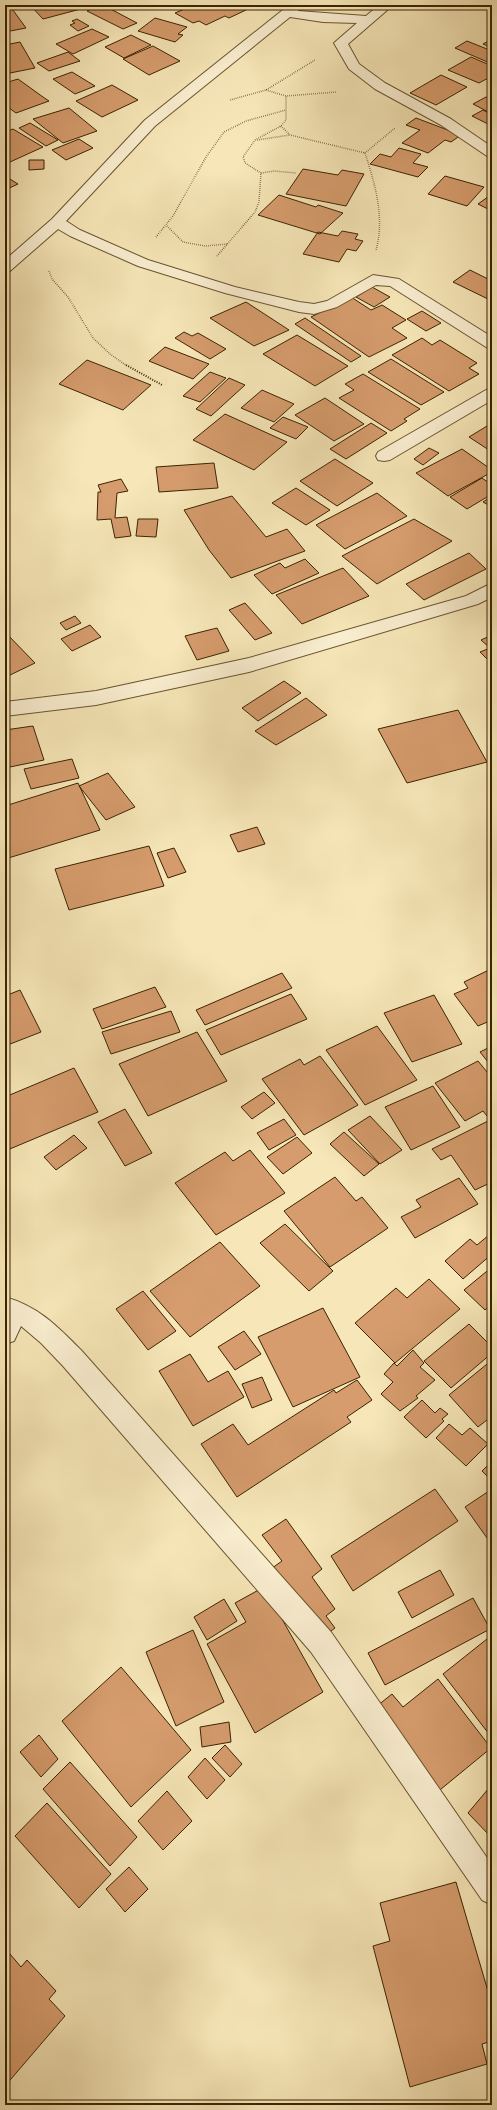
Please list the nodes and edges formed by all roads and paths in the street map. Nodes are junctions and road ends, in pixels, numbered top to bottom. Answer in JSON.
{"nodes":[{"id":1,"x":297,"y":5,"type":"edge"},
{"id":2,"x":387,"y":5,"type":"edge"},
{"id":3,"x":286,"y":14,"type":"junction"},
{"id":4,"x":370,"y":20,"type":"junction"},
{"id":5,"x":341,"y":43,"type":"junction"},
{"id":6,"x":266,"y":90,"type":"junction"},
{"id":7,"x":339,"y":92,"type":"dead end"},
{"id":8,"x":286,"y":96,"type":"junction"},
{"id":9,"x":228,"y":100,"type":"dead end"},
{"id":10,"x":286,"y":110,"type":"junction"},
{"id":11,"x":281,"y":126,"type":"junction"},
{"id":12,"x":290,"y":135,"type":"junction"},
{"id":13,"x":255,"y":140,"type":"junction"},
{"id":14,"x":492,"y":153,"type":"edge"},
{"id":15,"x":261,"y":173,"type":"junction"},
{"id":16,"x":296,"y":173,"type":"dead end"},
{"id":17,"x":57,"y":222,"type":"junction"},
{"id":18,"x":167,"y":226,"type":"junction"},
{"id":19,"x":75,"y":234,"type":"junction"},
{"id":20,"x":228,"y":244,"type":"junction"},
{"id":21,"x":135,"y":259,"type":"junction"},
{"id":22,"x":5,"y":268,"type":"edge"},
{"id":23,"x":373,"y":280,"type":"junction"},
{"id":24,"x":198,"y":281,"type":"junction"},
{"id":25,"x":492,"y":344,"type":"edge"},
{"id":26,"x":162,"y":385,"type":"dead end"},
{"id":27,"x":492,"y":393,"type":"edge"},
{"id":28,"x":384,"y":456,"type":"dead end"},
{"id":29,"x":492,"y":589,"type":"edge"},
{"id":30,"x":5,"y":709,"type":"edge"},
{"id":31,"x":9,"y":1317,"type":"edge"},
{"id":32,"x":492,"y":1890,"type":"edge"}],
"edges":[{"from":1,"to":3,"type":"street"},
{"from":2,"to":4,"type":"street"},
{"from":3,"to":4,"type":"street"},
{"from":3,"to":17,"type":"street"},
{"from":4,"to":5,"type":"street"},
{"from":5,"to":6,"type":"path"},
{"from":5,"to":14,"type":"street"},
{"from":6,"to":8,"type":"path"},
{"from":6,"to":9,"type":"path"},
{"from":7,"to":8,"type":"path"},
{"from":8,"to":10,"type":"path"},
{"from":10,"to":11,"type":"path"},
{"from":10,"to":18,"type":"path"},
{"from":11,"to":12,"type":"path"},
{"from":11,"to":13,"type":"path"},
{"from":12,"to":13,"type":"path"},
{"from":12,"to":23,"type":"path"},
{"from":13,"to":15,"type":"path"},
{"from":15,"to":16,"type":"path"},
{"from":15,"to":20,"type":"path"},
{"from":17,"to":19,"type":"street"},
{"from":17,"to":22,"type":"street"},
{"from":18,"to":20,"type":"path"},
{"from":18,"to":21,"type":"path"},
{"from":19,"to":21,"type":"street"},
{"from":19,"to":26,"type":"path"},
{"from":20,"to":24,"type":"path"},
{"from":21,"to":24,"type":"street"},
{"from":23,"to":24,"type":"street"},
{"from":23,"to":25,"type":"street"},
{"from":27,"to":28,"type":"street"},
{"from":29,"to":30,"type":"street"},
{"from":31,"to":32,"type":"street"}]}
